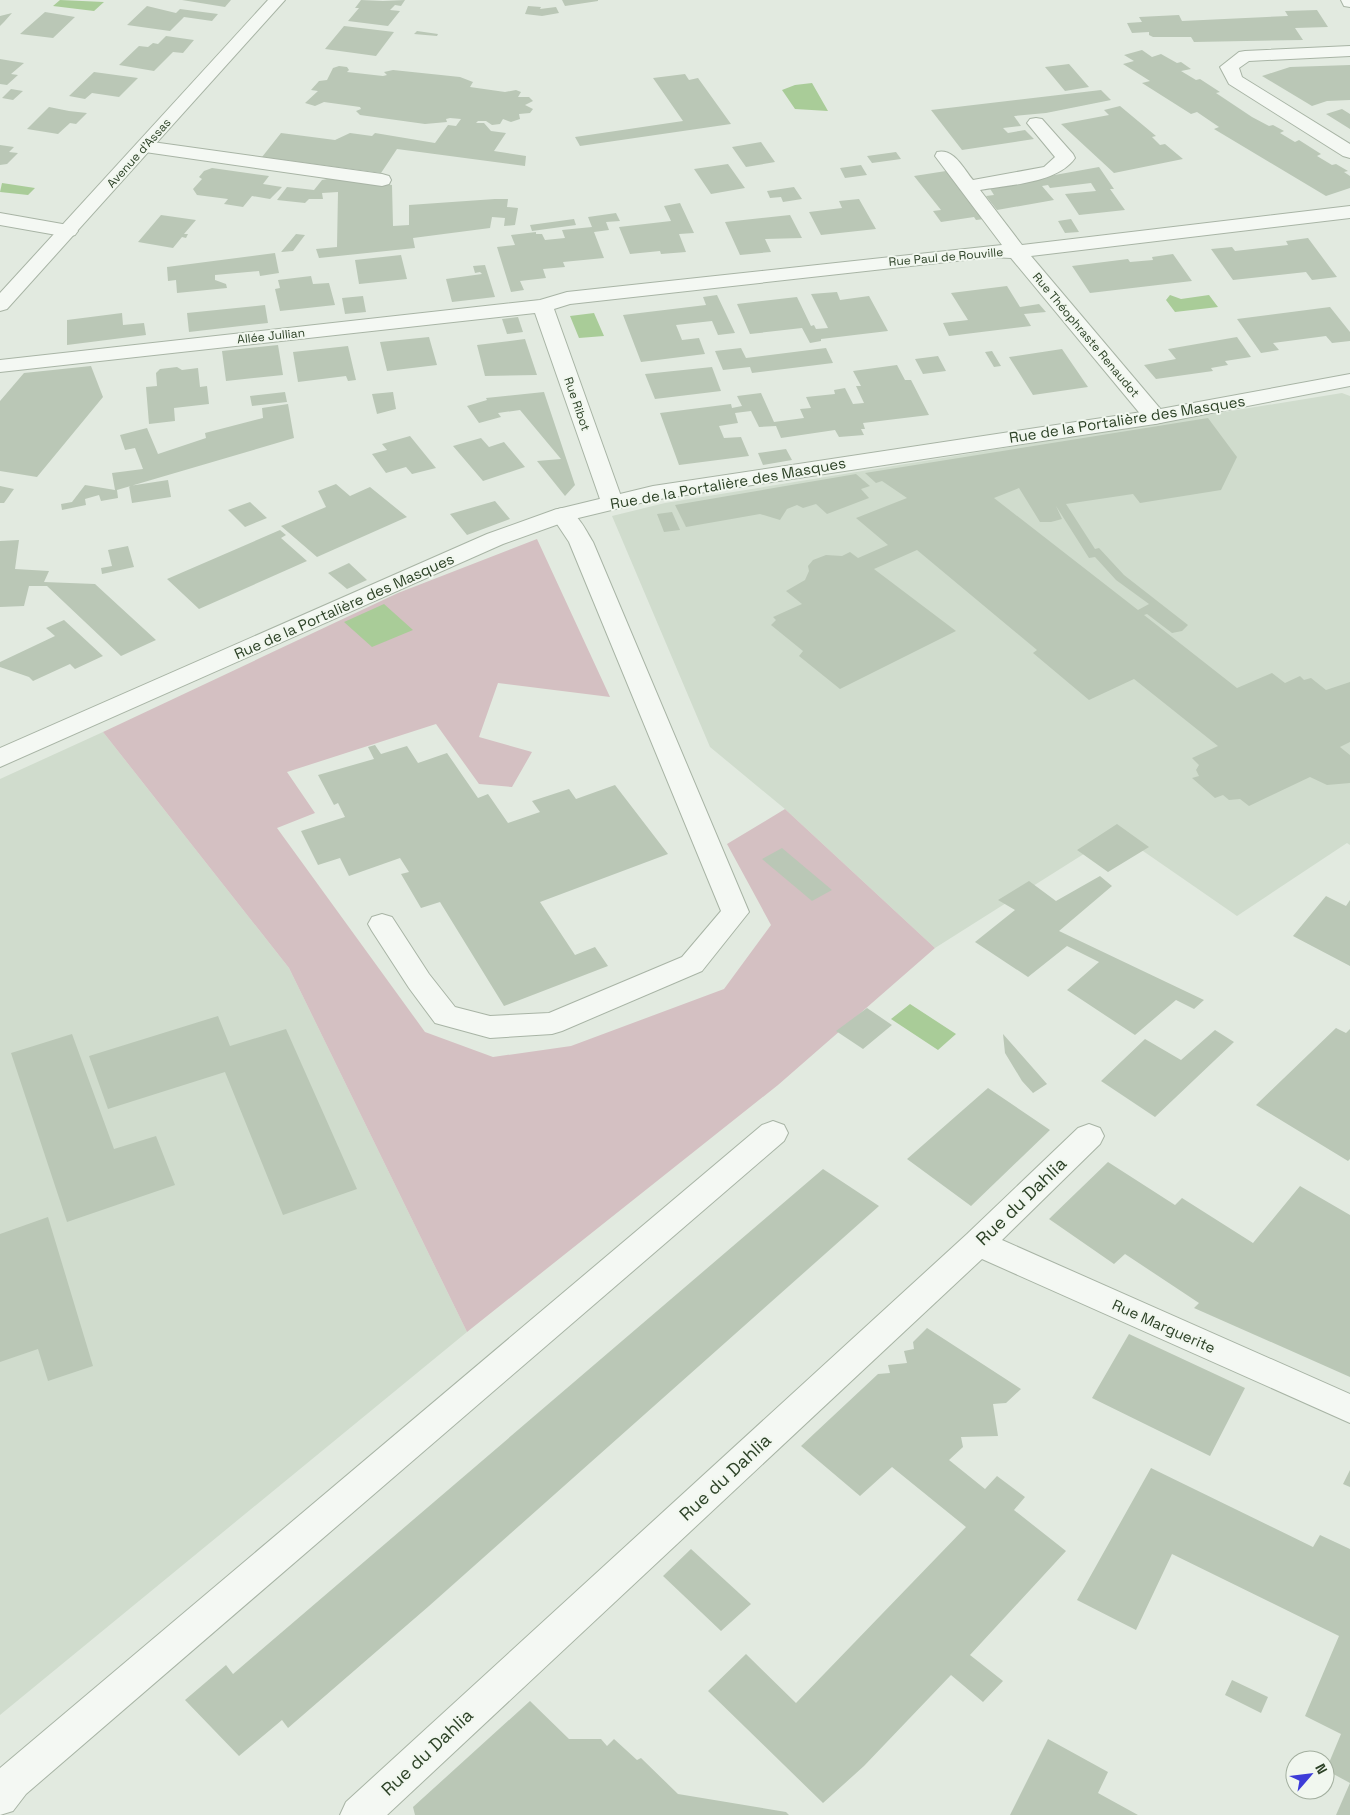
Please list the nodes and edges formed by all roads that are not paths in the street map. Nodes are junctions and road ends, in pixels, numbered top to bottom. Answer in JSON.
{"nodes":[{"id":1,"x":277,"y":0,"type":"edge"},
{"id":2,"x":1350,"y":51,"type":"edge"},
{"id":3,"x":1036,"y":123,"type":"dead end"},
{"id":4,"x":145,"y":147,"type":"junction"},
{"id":5,"x":1350,"y":152,"type":"edge"},
{"id":6,"x":944,"y":156,"type":"dead end"},
{"id":7,"x":382,"y":180,"type":"dead end"},
{"id":8,"x":968,"y":187,"type":"junction"},
{"id":9,"x":1350,"y":212,"type":"edge"},
{"id":10,"x":0,"y":219,"type":"edge"},
{"id":11,"x":68,"y":230,"type":"junction"},
{"id":12,"x":1017,"y":252,"type":"junction"},
{"id":13,"x":0,"y":305,"type":"edge"},
{"id":14,"x":543,"y":306,"type":"junction"},
{"id":15,"x":0,"y":366,"type":"edge"},
{"id":16,"x":1350,"y":380,"type":"edge"},
{"id":17,"x":1155,"y":417,"type":"junction"},
{"id":18,"x":612,"y":502,"type":"junction"},
{"id":19,"x":562,"y":516,"type":"junction"},
{"id":20,"x":0,"y":758,"type":"edge"},
{"id":21,"x":382,"y":924,"type":"dead end"},
{"id":22,"x":773,"y":1133,"type":"dead end"},
{"id":23,"x":1089,"y":1136,"type":"dead end"},
{"id":24,"x":978,"y":1243,"type":"junction"},
{"id":25,"x":1350,"y":1409,"type":"edge"},
{"id":26,"x":0,"y":1798,"type":"edge"},
{"id":27,"x":359,"y":1815,"type":"edge"}],
"edges":[{"from":1,"to":4,"type":"street","name":"Avenue d'Assas"},
{"from":2,"to":5,"type":"street"},
{"from":3,"to":8,"type":"street"},
{"from":4,"to":7,"type":"street"},
{"from":4,"to":11,"type":"street","name":"Avenue d'Assas"},
{"from":6,"to":8,"type":"street","name":"Rue Théophraste Renaudot"},
{"from":8,"to":12,"type":"street","name":"Rue Théophraste Renaudot"},
{"from":9,"to":12,"type":"street","name":"Rue Paul de Rouville"},
{"from":10,"to":11,"type":"street"},
{"from":11,"to":13,"type":"street","name":"Avenue d'Assas"},
{"from":12,"to":14,"type":"street","name":"Rue Paul de Rouville"},
{"from":12,"to":17,"type":"street","name":"Rue Théophraste Renaudot"},
{"from":14,"to":15,"type":"street","name":"Allée Jullian"},
{"from":14,"to":18,"type":"street","name":"Rue Ribot"},
{"from":16,"to":17,"type":"street","name":"Rue de la Portalière des Masques"},
{"from":17,"to":18,"type":"street","name":"Rue de la Portalière des Masques"},
{"from":18,"to":19,"type":"street","name":"Rue de la Portalière des Masques"},
{"from":19,"to":20,"type":"street","name":"Rue de la Portalière des Masques"},
{"from":19,"to":21,"type":"street"},
{"from":22,"to":26,"type":"street"},
{"from":23,"to":24,"type":"street","name":"Rue du Dahlia"},
{"from":24,"to":25,"type":"street","name":"Rue Marguerite"},
{"from":24,"to":27,"type":"street","name":"Rue du Dahlia"}]}
